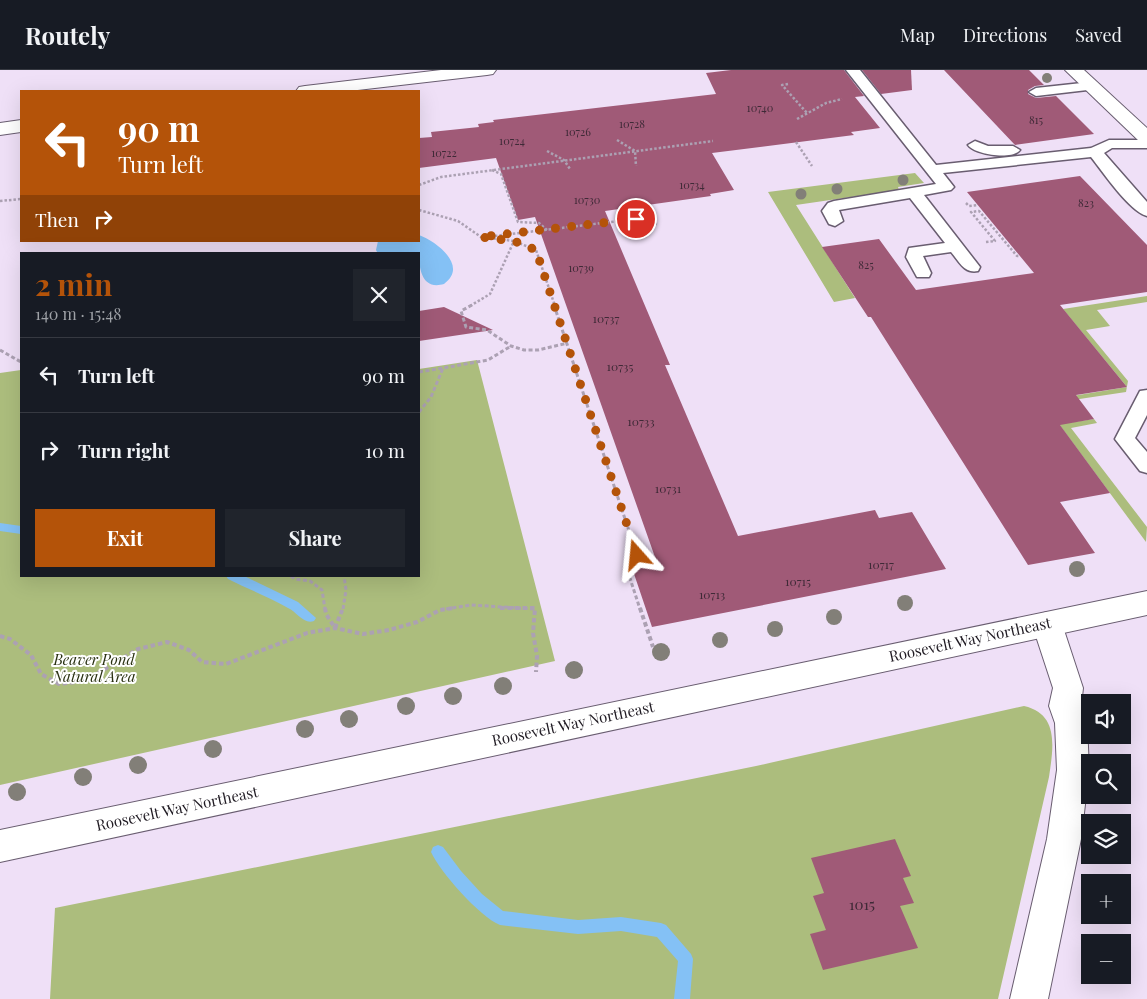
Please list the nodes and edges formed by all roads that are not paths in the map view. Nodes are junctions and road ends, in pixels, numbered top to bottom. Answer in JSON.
{"nodes":[{"id":1,"x":487,"y":70,"type":"edge"},
{"id":2,"x":853,"y":70,"type":"edge"},
{"id":3,"x":1074,"y":70,"type":"edge"},
{"id":4,"x":1091,"y":86,"type":"junction"},
{"id":5,"x":314,"y":90,"type":"edge"},
{"id":6,"x":1036,"y":92,"type":"dead end"},
{"id":7,"x":20,"y":126,"type":"edge"},
{"id":8,"x":0,"y":129,"type":"edge"},
{"id":9,"x":1145,"y":138,"type":"edge"},
{"id":10,"x":974,"y":145,"type":"dead end"},
{"id":11,"x":1095,"y":152,"type":"junction"},
{"id":12,"x":932,"y":170,"type":"junction"},
{"id":13,"x":915,"y":194,"type":"junction"},
{"id":14,"x":1147,"y":211,"type":"edge"},
{"id":15,"x":835,"y":221,"type":"dead end"},
{"id":16,"x":956,"y":246,"type":"junction"},
{"id":17,"x":972,"y":267,"type":"dead end"},
{"id":18,"x":923,"y":273,"type":"dead end"},
{"id":19,"x":1147,"y":396,"type":"edge"},
{"id":20,"x":1147,"y":466,"type":"edge"},
{"id":21,"x":1147,"y":603,"type":"edge"},
{"id":22,"x":1047,"y":624,"type":"junction"},
{"id":23,"x":0,"y":846,"type":"edge"},
{"id":24,"x":1029,"y":999,"type":"edge"}],
"edges":[{"from":1,"to":5,"type":"main road"},
{"from":2,"to":12,"type":"lane"},
{"from":3,"to":4,"type":"main road"},
{"from":4,"to":6,"type":"lane"},
{"from":4,"to":9,"type":"main road"},
{"from":7,"to":8,"type":"main road"},
{"from":9,"to":10,"type":"lane"},
{"from":9,"to":11,"type":"lane"},
{"from":11,"to":12,"type":"lane"},
{"from":11,"to":14,"type":"lane"},
{"from":12,"to":13,"type":"lane"},
{"from":13,"to":15,"type":"lane"},
{"from":13,"to":16,"type":"lane"},
{"from":16,"to":17,"type":"lane"},
{"from":16,"to":18,"type":"lane"},
{"from":19,"to":20,"type":"lane"},
{"from":21,"to":22,"type":"main road","name":"Roosevelt Way Northeast"},
{"from":22,"to":23,"type":"main road","name":"Roosevelt Way Northeast"},
{"from":22,"to":24,"type":"main road"}]}
